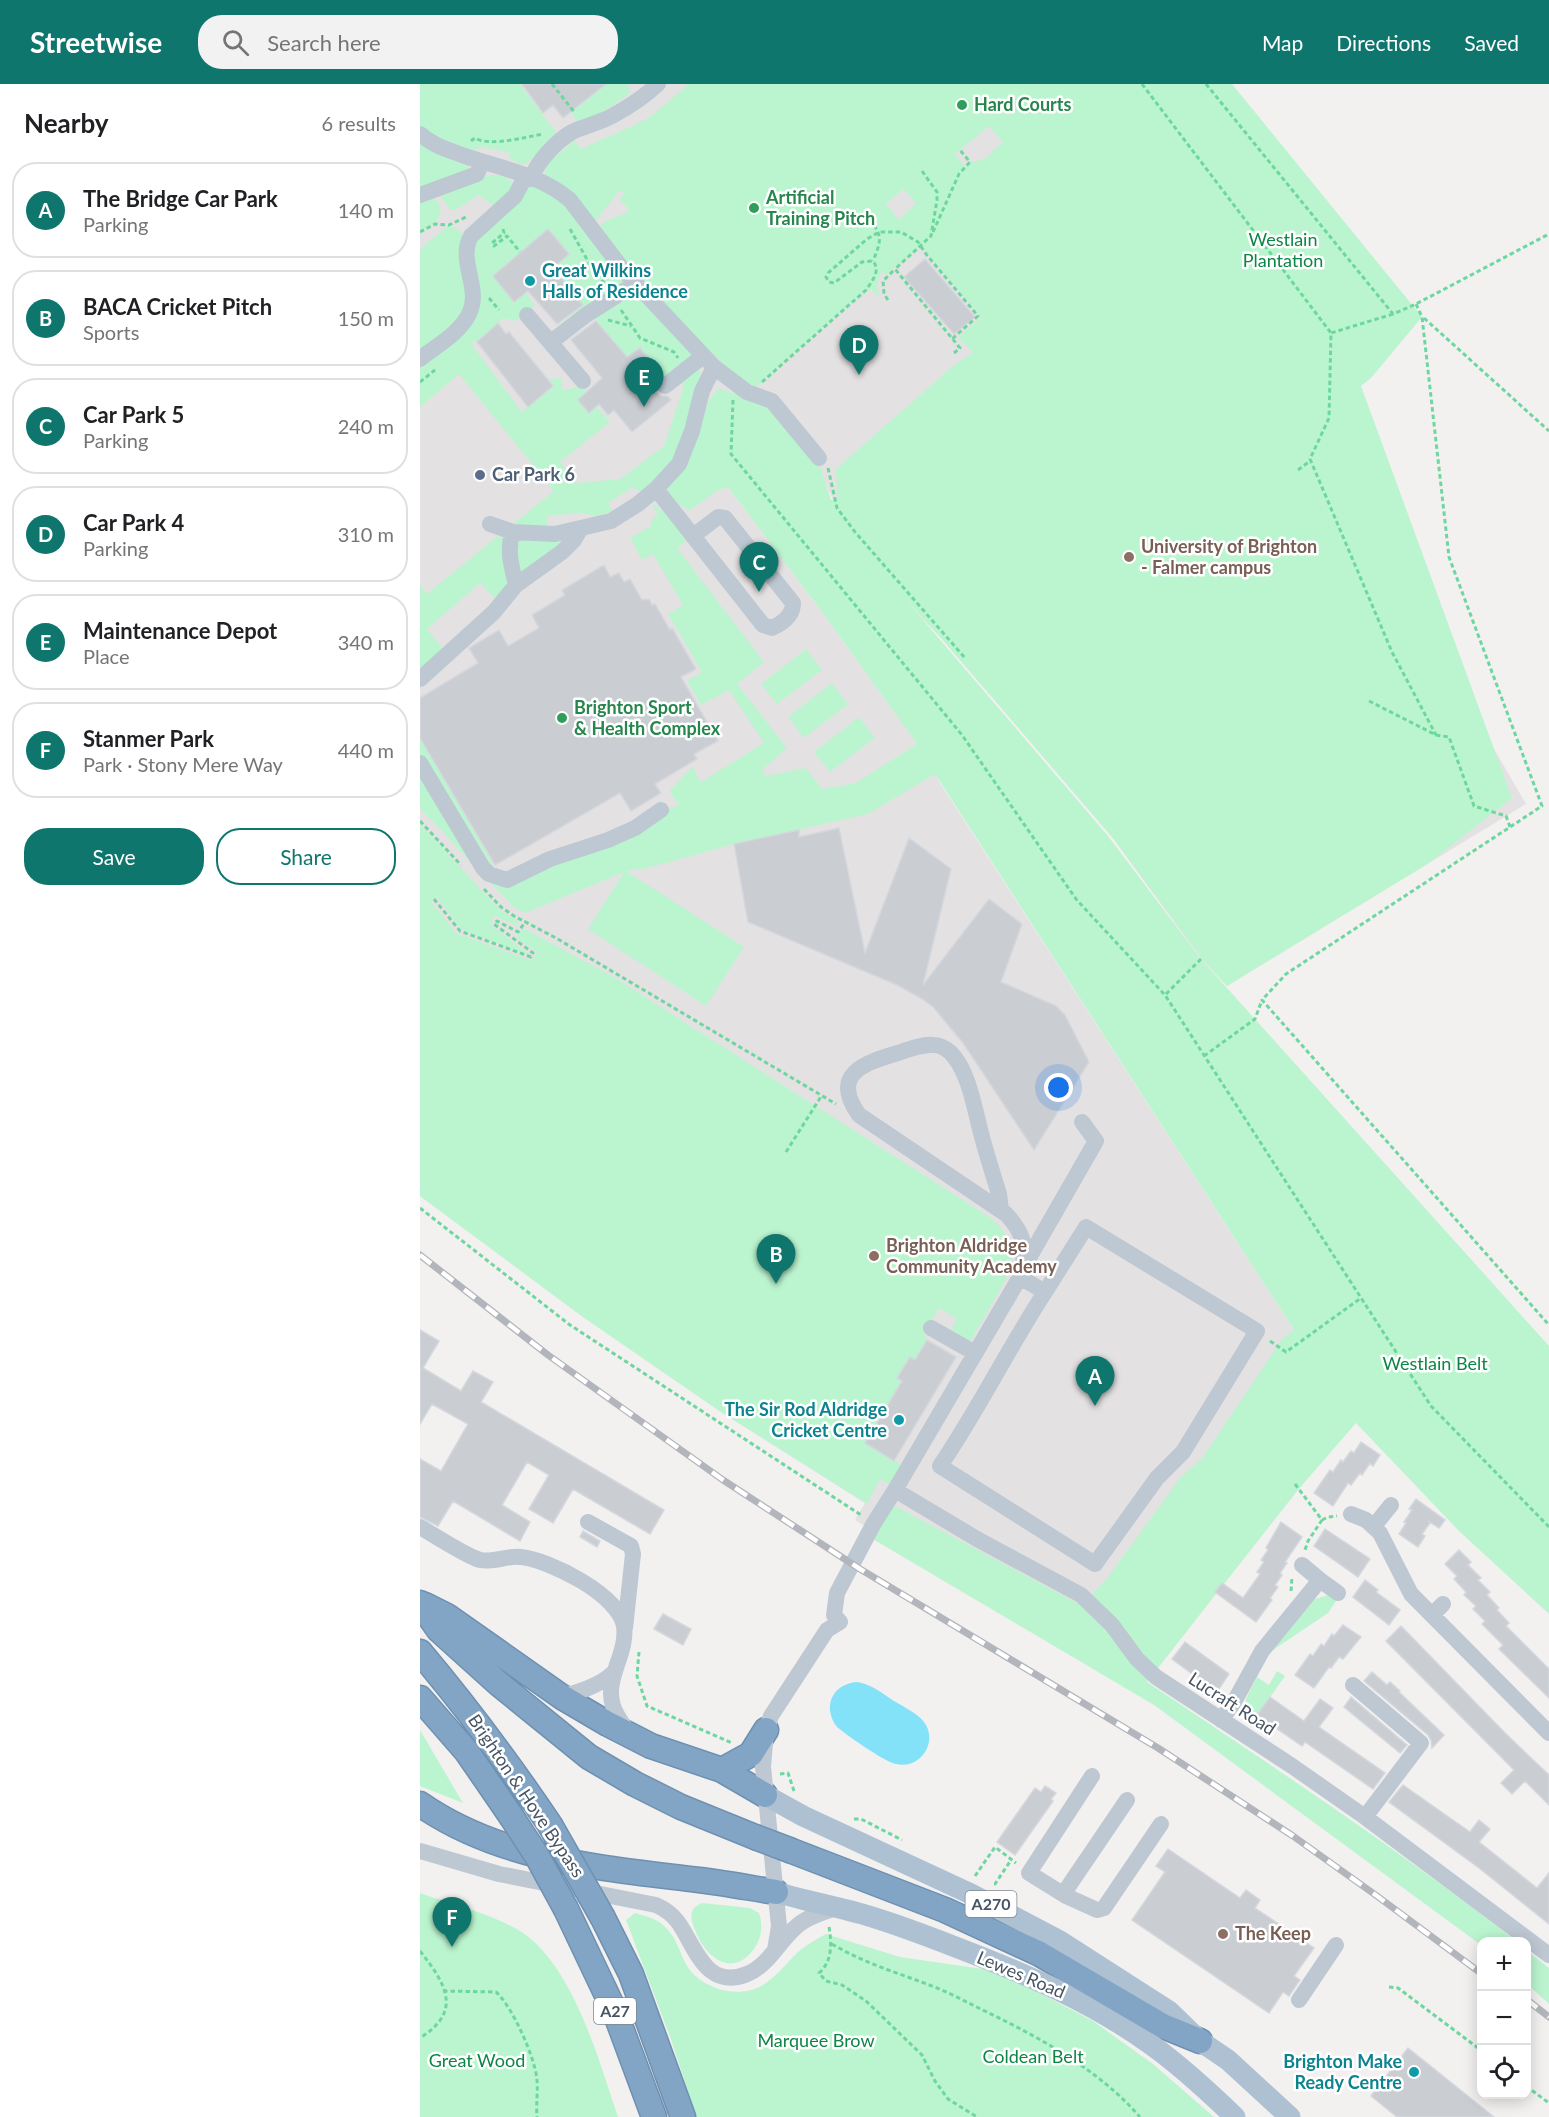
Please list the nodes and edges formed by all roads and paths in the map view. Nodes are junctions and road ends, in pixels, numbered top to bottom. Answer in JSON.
{"nodes":[{"id":1,"x":552,"y":84,"type":"edge"},
{"id":2,"x":658,"y":84,"type":"edge"},
{"id":3,"x":1142,"y":84,"type":"edge"},
{"id":4,"x":1206,"y":84,"type":"edge"},
{"id":5,"x":577,"y":116,"type":"dead end"},
{"id":6,"x":551,"y":131,"type":"dead end"},
{"id":7,"x":420,"y":134,"type":"edge"},
{"id":8,"x":960,"y":150,"type":"dead end"},
{"id":9,"x":459,"y":154,"type":"junction"},
{"id":10,"x":482,"y":162,"type":"junction"},
{"id":11,"x":922,"y":171,"type":"dead end"},
{"id":12,"x":532,"y":178,"type":"junction"},
{"id":13,"x":420,"y":195,"type":"edge"},
{"id":14,"x":870,"y":219,"type":"dead end"},
{"id":15,"x":504,"y":229,"type":"dead end"},
{"id":16,"x":879,"y":232,"type":"junction"},
{"id":17,"x":1549,"y":234,"type":"edge"},
{"id":18,"x":507,"y":236,"type":"dead end"},
{"id":19,"x":931,"y":236,"type":"junction"},
{"id":20,"x":921,"y":246,"type":"junction"},
{"id":21,"x":873,"y":261,"type":"junction"},
{"id":22,"x":895,"y":269,"type":"junction"},
{"id":23,"x":635,"y":284,"type":"junction"},
{"id":24,"x":489,"y":297,"type":"dead end"},
{"id":25,"x":888,"y":300,"type":"dead end"},
{"id":26,"x":1416,"y":304,"type":"junction"},
{"id":27,"x":500,"y":310,"type":"dead end"},
{"id":28,"x":1393,"y":314,"type":"junction"},
{"id":29,"x":527,"y":315,"type":"dead end"},
{"id":30,"x":1422,"y":316,"type":"junction"},
{"id":31,"x":1331,"y":333,"type":"junction"},
{"id":32,"x":952,"y":339,"type":"junction"},
{"id":33,"x":551,"y":342,"type":"junction"},
{"id":34,"x":954,"y":353,"type":"dead end"},
{"id":35,"x":420,"y":359,"type":"edge"},
{"id":36,"x":709,"y":362,"type":"junction"},
{"id":37,"x":583,"y":381,"type":"dead end"},
{"id":38,"x":665,"y":386,"type":"dead end"},
{"id":39,"x":740,"y":388,"type":"junction"},
{"id":40,"x":1549,"y":431,"type":"edge"},
{"id":41,"x":819,"y":458,"type":"joint"},
{"id":42,"x":1310,"y":461,"type":"junction"},
{"id":43,"x":1298,"y":470,"type":"dead end"},
{"id":44,"x":656,"y":489,"type":"junction"},
{"id":45,"x":490,"y":524,"type":"dead end"},
{"id":46,"x":580,"y":530,"type":"junction"},
{"id":47,"x":513,"y":532,"type":"junction"},
{"id":48,"x":693,"y":536,"type":"junction"},
{"id":49,"x":516,"y":585,"type":"junction"},
{"id":50,"x":965,"y":658,"type":"dead end"},
{"id":51,"x":420,"y":679,"type":"edge"},
{"id":52,"x":1369,"y":701,"type":"dead end"},
{"id":53,"x":1436,"y":735,"type":"junction"},
{"id":54,"x":420,"y":763,"type":"edge"},
{"id":55,"x":661,"y":810,"type":"dead end"},
{"id":56,"x":420,"y":821,"type":"edge"},
{"id":57,"x":1510,"y":827,"type":"junction"},
{"id":58,"x":469,"y":873,"type":"dead end"},
{"id":59,"x":477,"y":881,"type":"dead end"},
{"id":60,"x":434,"y":899,"type":"dead end"},
{"id":61,"x":526,"y":921,"type":"junction"},
{"id":62,"x":1201,"y":959,"type":"dead end"},
{"id":63,"x":1165,"y":995,"type":"junction"},
{"id":64,"x":1262,"y":1000,"type":"junction"},
{"id":65,"x":1204,"y":1056,"type":"junction"},
{"id":66,"x":822,"y":1095,"type":"junction"},
{"id":67,"x":837,"y":1105,"type":"dead end"},
{"id":68,"x":1082,"y":1122,"type":"dead end"},
{"id":69,"x":786,"y":1152,"type":"dead end"},
{"id":70,"x":420,"y":1208,"type":"edge"},
{"id":71,"x":1001,"y":1210,"type":"junction"},
{"id":72,"x":1021,"y":1273,"type":"junction"},
{"id":73,"x":1046,"y":1292,"type":"junction"},
{"id":74,"x":1361,"y":1298,"type":"junction"},
{"id":75,"x":1549,"y":1325,"type":"edge"},
{"id":76,"x":932,"y":1328,"type":"dead end"},
{"id":77,"x":1257,"y":1331,"type":"junction"},
{"id":78,"x":975,"y":1353,"type":"junction"},
{"id":79,"x":1295,"y":1484,"type":"dead end"},
{"id":80,"x":895,"y":1490,"type":"junction"},
{"id":81,"x":1391,"y":1505,"type":"dead end"},
{"id":82,"x":856,"y":1512,"type":"dead end"},
{"id":83,"x":1352,"y":1514,"type":"dead end"},
{"id":84,"x":588,"y":1522,"type":"dead end"},
{"id":85,"x":1374,"y":1526,"type":"junction"},
{"id":86,"x":420,"y":1527,"type":"edge"},
{"id":87,"x":1549,"y":1527,"type":"edge"},
{"id":88,"x":1298,"y":1564,"type":"junction"},
{"id":89,"x":1320,"y":1580,"type":"junction"},
{"id":90,"x":1291,"y":1591,"type":"dead end"},
{"id":91,"x":1338,"y":1593,"type":"dead end"},
{"id":92,"x":420,"y":1603,"type":"edge"},
{"id":93,"x":624,"y":1634,"type":"junction"},
{"id":94,"x":420,"y":1652,"type":"edge"},
{"id":95,"x":639,"y":1653,"type":"dead end"},
{"id":96,"x":613,"y":1673,"type":"junction"},
{"id":97,"x":1353,"y":1685,"type":"dead end"},
{"id":98,"x":562,"y":1697,"type":"junction"},
{"id":99,"x":420,"y":1698,"type":"edge"},
{"id":100,"x":1221,"y":1720,"type":"junction"},
{"id":101,"x":766,"y":1730,"type":"junction"},
{"id":102,"x":1549,"y":1733,"type":"edge"},
{"id":103,"x":631,"y":1736,"type":"junction"},
{"id":104,"x":751,"y":1754,"type":"junction"},
{"id":105,"x":722,"y":1770,"type":"junction"},
{"id":106,"x":1092,"y":1776,"type":"dead end"},
{"id":107,"x":765,"y":1786,"type":"junction"},
{"id":108,"x":795,"y":1793,"type":"dead end"},
{"id":109,"x":1127,"y":1800,"type":"dead end"},
{"id":110,"x":420,"y":1804,"type":"edge"},
{"id":111,"x":1365,"y":1817,"type":"junction"},
{"id":112,"x":851,"y":1819,"type":"dead end"},
{"id":113,"x":1161,"y":1824,"type":"dead end"},
{"id":114,"x":902,"y":1840,"type":"dead end"},
{"id":115,"x":420,"y":1851,"type":"edge"},
{"id":116,"x":1011,"y":1860,"type":"junction"},
{"id":117,"x":1029,"y":1873,"type":"junction"},
{"id":118,"x":776,"y":1892,"type":"junction"},
{"id":119,"x":1066,"y":1896,"type":"junction"},
{"id":120,"x":834,"y":1915,"type":"junction"},
{"id":121,"x":832,"y":1944,"type":"junction"},
{"id":122,"x":1336,"y":1945,"type":"dead end"},
{"id":123,"x":775,"y":1950,"type":"junction"},
{"id":124,"x":420,"y":1952,"type":"edge"},
{"id":125,"x":1549,"y":1955,"type":"edge"},
{"id":126,"x":1389,"y":1987,"type":"dead end"},
{"id":127,"x":443,"y":1991,"type":"junction"},
{"id":128,"x":1299,"y":2000,"type":"dead end"},
{"id":129,"x":420,"y":2038,"type":"edge"},
{"id":130,"x":1200,"y":2041,"type":"junction"},
{"id":131,"x":1477,"y":2048,"type":"edge"},
{"id":132,"x":1531,"y":2089,"type":"edge"},
{"id":133,"x":1549,"y":2103,"type":"edge"},
{"id":134,"x":537,"y":2117,"type":"edge"},
{"id":135,"x":654,"y":2117,"type":"edge"},
{"id":136,"x":683,"y":2117,"type":"edge"},
{"id":137,"x":977,"y":2117,"type":"edge"},
{"id":138,"x":1140,"y":2117,"type":"edge"},
{"id":139,"x":1235,"y":2117,"type":"edge"},
{"id":140,"x":1290,"y":2117,"type":"edge"}],
"edges":[{"from":1,"to":5,"type":"path"},
{"from":2,"to":12,"type":"street"},
{"from":3,"to":31,"type":"path"},
{"from":4,"to":28,"type":"path"},
{"from":6,"to":9,"type":"path"},
{"from":7,"to":9,"type":"street"},
{"from":8,"to":19,"type":"path"},
{"from":9,"to":10,"type":"street"},
{"from":10,"to":12,"type":"street"},
{"from":10,"to":13,"type":"street"},
{"from":11,"to":19,"type":"path"},
{"from":12,"to":23,"type":"street"},
{"from":12,"to":35,"type":"street"},
{"from":14,"to":16,"type":"path"},
{"from":15,"to":18,"type":"path"},
{"from":16,"to":20,"type":"path"},
{"from":16,"to":21,"type":"path"},
{"from":16,"to":21,"type":"path"},
{"from":17,"to":26,"type":"path"},
{"from":19,"to":20,"type":"path"},
{"from":20,"to":22,"type":"path"},
{"from":20,"to":32,"type":"path"},
{"from":21,"to":39,"type":"path"},
{"from":22,"to":25,"type":"path"},
{"from":22,"to":32,"type":"path"},
{"from":23,"to":33,"type":"street"},
{"from":23,"to":36,"type":"street"},
{"from":24,"to":27,"type":"path"},
{"from":26,"to":28,"type":"path"},
{"from":26,"to":30,"type":"path"},
{"from":28,"to":31,"type":"path"},
{"from":29,"to":33,"type":"street"},
{"from":30,"to":40,"type":"path"},
{"from":30,"to":57,"type":"path"},
{"from":31,"to":42,"type":"path"},
{"from":32,"to":34,"type":"path"},
{"from":33,"to":37,"type":"street"},
{"from":36,"to":38,"type":"street"},
{"from":36,"to":39,"type":"street"},
{"from":36,"to":44,"type":"street"},
{"from":39,"to":41,"type":"street"},
{"from":39,"to":63,"type":"path"},
{"from":41,"to":50,"type":"path"},
{"from":42,"to":43,"type":"path"},
{"from":42,"to":53,"type":"path"},
{"from":44,"to":46,"type":"street"},
{"from":44,"to":48,"type":"street"},
{"from":45,"to":47,"type":"street"},
{"from":46,"to":47,"type":"street"},
{"from":46,"to":49,"type":"street"},
{"from":47,"to":49,"type":"street"},
{"from":48,"to":48,"type":"street"},
{"from":49,"to":51,"type":"street"},
{"from":52,"to":53,"type":"path"},
{"from":53,"to":57,"type":"path"},
{"from":54,"to":55,"type":"street"},
{"from":56,"to":58,"type":"path"},
{"from":57,"to":64,"type":"path"},
{"from":59,"to":61,"type":"path"},
{"from":60,"to":61,"type":"path"},
{"from":61,"to":66,"type":"path"},
{"from":62,"to":63,"type":"path"},
{"from":63,"to":65,"type":"path"},
{"from":64,"to":65,"type":"path"},
{"from":64,"to":75,"type":"path"},
{"from":65,"to":74,"type":"path"},
{"from":66,"to":67,"type":"path"},
{"from":66,"to":69,"type":"path"},
{"from":68,"to":72,"type":"street"},
{"from":70,"to":82,"type":"path"},
{"from":71,"to":71,"type":"street"},
{"from":71,"to":72,"type":"street"},
{"from":72,"to":73,"type":"street"},
{"from":72,"to":78,"type":"street"},
{"from":73,"to":77,"type":"street"},
{"from":73,"to":77,"type":"street"},
{"from":74,"to":77,"type":"path"},
{"from":74,"to":87,"type":"path"},
{"from":76,"to":78,"type":"street"},
{"from":78,"to":80,"type":"street"},
{"from":79,"to":88,"type":"path"},
{"from":80,"to":100,"type":"street","name":"Lucraft Road"},
{"from":80,"to":101,"type":"street"},
{"from":81,"to":85,"type":"street"},
{"from":83,"to":85,"type":"street"},
{"from":84,"to":93,"type":"street"},
{"from":85,"to":102,"type":"street"},
{"from":86,"to":93,"type":"street"},
{"from":88,"to":89,"type":"street"},
{"from":88,"to":90,"type":"path"},
{"from":89,"to":91,"type":"street"},
{"from":89,"to":100,"type":"street"},
{"from":92,"to":98,"type":"highway"},
{"from":92,"to":130,"type":"highway","bridge":true},
{"from":93,"to":96,"type":"street"},
{"from":94,"to":136,"type":"highway","name":"Brighton & Hove Bypass","number":"A27","bridge":true},
{"from":95,"to":104,"type":"path"},
{"from":96,"to":98,"type":"street"},
{"from":96,"to":103,"type":"street"},
{"from":97,"to":111,"type":"street"},
{"from":98,"to":103,"type":"highway"},
{"from":99,"to":135,"type":"highway","name":"Brighton & Hove Bypass","number":"A27","bridge":true},
{"from":100,"to":111,"type":"street","name":"Lucraft Road"},
{"from":101,"to":104,"type":"highway"},
{"from":101,"to":107,"type":"street"},
{"from":103,"to":105,"type":"highway"},
{"from":104,"to":105,"type":"highway"},
{"from":105,"to":107,"type":"highway"},
{"from":106,"to":117,"type":"street"},
{"from":107,"to":108,"type":"path"},
{"from":107,"to":118,"type":"street"},
{"from":107,"to":130,"type":"main road","number":"A270"},
{"from":109,"to":119,"type":"street"},
{"from":110,"to":118,"type":"highway"},
{"from":111,"to":125,"type":"street","name":"Lucraft Road"},
{"from":112,"to":114,"type":"path"},
{"from":113,"to":119,"type":"street"},
{"from":115,"to":123,"type":"street"},
{"from":116,"to":116,"type":"path"},
{"from":116,"to":117,"type":"path"},
{"from":117,"to":119,"type":"street"},
{"from":118,"to":120,"type":"main road","name":"Lewes Road"},
{"from":118,"to":123,"type":"street"},
{"from":120,"to":121,"type":"path"},
{"from":120,"to":123,"type":"street"},
{"from":120,"to":139,"type":"main road","name":"Lewes Road"},
{"from":121,"to":137,"type":"path"},
{"from":121,"to":138,"type":"path"},
{"from":122,"to":128,"type":"street"},
{"from":124,"to":127,"type":"path"},
{"from":126,"to":131,"type":"path"},
{"from":127,"to":129,"type":"path"},
{"from":127,"to":134,"type":"path"},
{"from":130,"to":140,"type":"main road","number":"A270"},
{"from":132,"to":133,"type":"path"}]}
